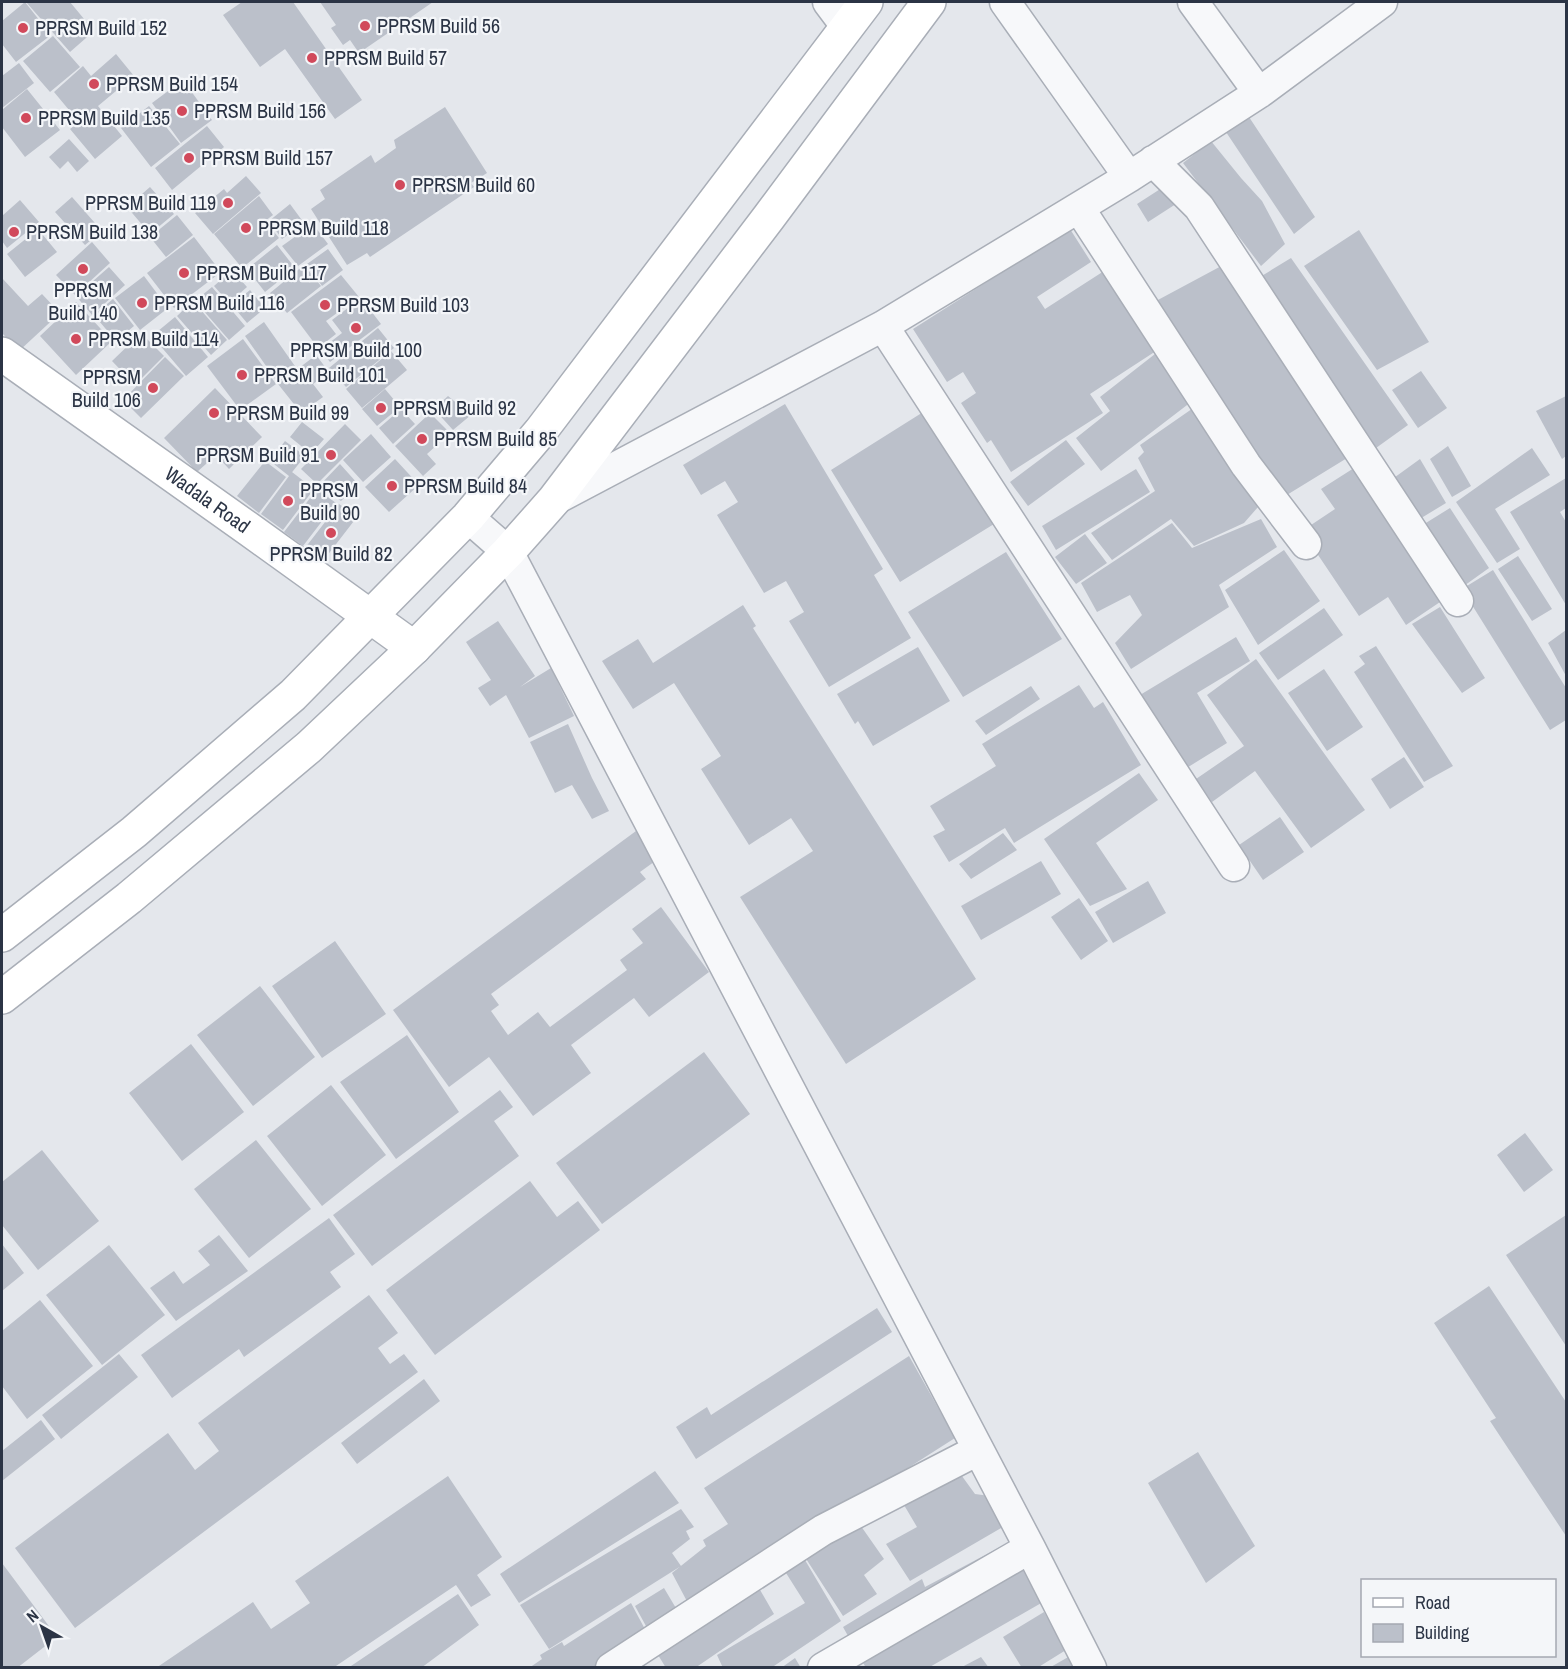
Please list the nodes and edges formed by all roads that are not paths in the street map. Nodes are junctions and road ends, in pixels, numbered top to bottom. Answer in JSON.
{"nodes":[{"id":1,"x":929,"y":2,"type":"edge"},
{"id":2,"x":1005,"y":2,"type":"edge"},
{"id":3,"x":1193,"y":2,"type":"edge"},
{"id":4,"x":1382,"y":2,"type":"edge"},
{"id":5,"x":847,"y":10,"type":"edge"},
{"id":6,"x":1259,"y":93,"type":"junction"},
{"id":7,"x":1141,"y":169,"type":"junction"},
{"id":8,"x":1079,"y":208,"type":"junction"},
{"id":9,"x":883,"y":326,"type":"junction"},
{"id":10,"x":2,"y":354,"type":"edge"},
{"id":11,"x":554,"y":500,"type":"junction"},
{"id":12,"x":468,"y":517,"type":"junction"},
{"id":13,"x":1306,"y":544,"type":"dead end"},
{"id":14,"x":508,"y":552,"type":"junction"},
{"id":15,"x":1458,"y":601,"type":"dead end"},
{"id":16,"x":371,"y":617,"type":"junction"},
{"id":17,"x":414,"y":648,"type":"junction"},
{"id":18,"x":1234,"y":866,"type":"dead end"},
{"id":19,"x":2,"y":935,"type":"edge"},
{"id":20,"x":2,"y":997,"type":"edge"},
{"id":21,"x":978,"y":1450,"type":"junction"},
{"id":22,"x":1030,"y":1548,"type":"junction"},
{"id":23,"x":611,"y":1668,"type":"edge"},
{"id":24,"x":823,"y":1668,"type":"edge"},
{"id":25,"x":1091,"y":1668,"type":"edge"}],
"edges":[{"from":1,"to":11,"type":"main road"},
{"from":2,"to":7,"type":"street"},
{"from":3,"to":6,"type":"street"},
{"from":4,"to":6,"type":"street"},
{"from":5,"to":12,"type":"main road"},
{"from":6,"to":7,"type":"street"},
{"from":7,"to":8,"type":"street"},
{"from":7,"to":15,"type":"street"},
{"from":8,"to":9,"type":"street"},
{"from":8,"to":13,"type":"street"},
{"from":9,"to":11,"type":"street"},
{"from":9,"to":18,"type":"street"},
{"from":10,"to":16,"type":"main road","name":"Wadala Road"},
{"from":11,"to":14,"type":"main road"},
{"from":12,"to":14,"type":"street"},
{"from":12,"to":16,"type":"main road"},
{"from":14,"to":17,"type":"main road"},
{"from":14,"to":21,"type":"street"},
{"from":16,"to":17,"type":"main road","name":"Wadala Road"},
{"from":16,"to":19,"type":"main road"},
{"from":17,"to":20,"type":"main road"},
{"from":21,"to":22,"type":"street"},
{"from":21,"to":23,"type":"street"},
{"from":22,"to":24,"type":"street"},
{"from":22,"to":25,"type":"street"}]}
